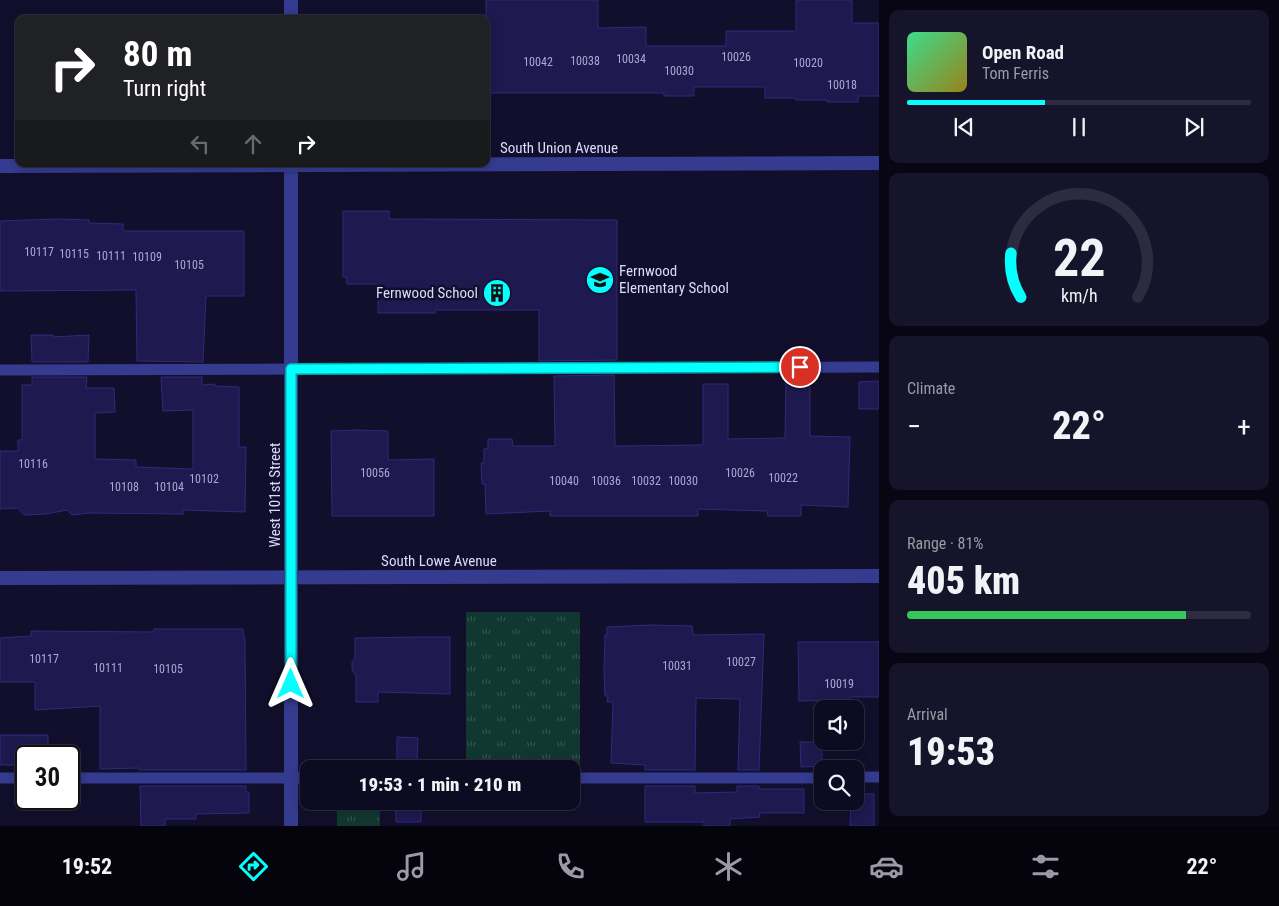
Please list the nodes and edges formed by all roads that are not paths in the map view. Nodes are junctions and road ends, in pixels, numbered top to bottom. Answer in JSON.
{"nodes":[{"id":1,"x":291,"y":0,"type":"edge"},
{"id":2,"x":291,"y":15,"type":"edge"},
{"id":3,"x":879,"y":163,"type":"edge"},
{"id":4,"x":490,"y":164,"type":"edge"},
{"id":5,"x":0,"y":166,"type":"edge"},
{"id":6,"x":15,"y":166,"type":"edge"},
{"id":7,"x":291,"y":167,"type":"edge"},
{"id":8,"x":879,"y":367,"type":"edge"},
{"id":9,"x":291,"y":369,"type":"junction"},
{"id":10,"x":0,"y":370,"type":"edge"},
{"id":11,"x":879,"y":576,"type":"edge"},
{"id":12,"x":291,"y":577,"type":"junction"},
{"id":13,"x":0,"y":578,"type":"edge"},
{"id":14,"x":879,"y":777,"type":"edge"},
{"id":15,"x":0,"y":778,"type":"edge"},
{"id":16,"x":15,"y":778,"type":"edge"},
{"id":17,"x":80,"y":778,"type":"edge"},
{"id":18,"x":291,"y":778,"type":"junction"},
{"id":19,"x":300,"y":778,"type":"edge"},
{"id":20,"x":580,"y":778,"type":"edge"},
{"id":21,"x":814,"y":778,"type":"edge"},
{"id":22,"x":864,"y":778,"type":"edge"},
{"id":23,"x":291,"y":826,"type":"edge"}],
"edges":[{"from":1,"to":2,"type":"street"},
{"from":3,"to":4,"type":"street","name":"South Union Avenue"},
{"from":5,"to":6,"type":"street","name":"South Union Avenue"},
{"from":7,"to":9,"type":"street","name":"West 101st Street"},
{"from":8,"to":9,"type":"lane"},
{"from":9,"to":10,"type":"lane"},
{"from":9,"to":12,"type":"street","name":"West 101st Street"},
{"from":11,"to":12,"type":"street","name":"South Lowe Avenue"},
{"from":12,"to":13,"type":"street","name":"South Lowe Avenue"},
{"from":12,"to":18,"type":"street","name":"West 101st Street"},
{"from":14,"to":22,"type":"lane"},
{"from":15,"to":16,"type":"lane"},
{"from":17,"to":18,"type":"lane"},
{"from":18,"to":19,"type":"lane"},
{"from":18,"to":23,"type":"street","name":"West 101st Street"},
{"from":20,"to":21,"type":"lane"}]}
